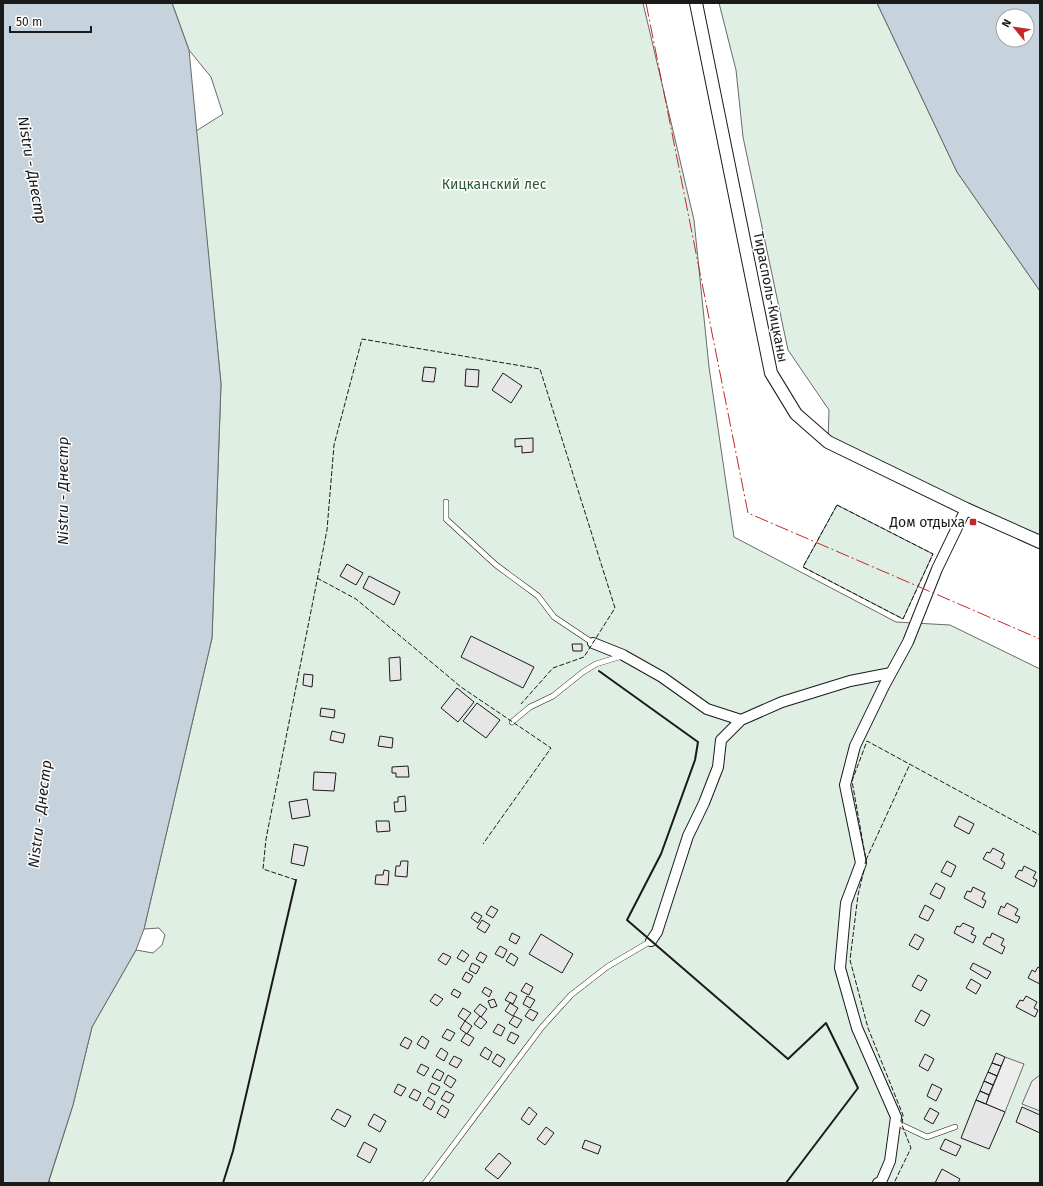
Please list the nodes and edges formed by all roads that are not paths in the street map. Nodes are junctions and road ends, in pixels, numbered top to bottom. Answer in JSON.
{"nodes":[{"id":1,"x":696,"y":3,"type":"edge"},
{"id":2,"x":446,"y":502,"type":"dead end"},
{"id":3,"x":966,"y":509,"type":"junction"},
{"id":4,"x":1040,"y":542,"type":"edge"},
{"id":5,"x":593,"y":642,"type":"joint"},
{"id":6,"x":623,"y":655,"type":"junction"},
{"id":7,"x":891,"y":673,"type":"junction"},
{"id":8,"x":741,"y":720,"type":"junction"},
{"id":9,"x":512,"y":722,"type":"dead end"},
{"id":10,"x":651,"y":941,"type":"joint"},
{"id":11,"x":895,"y":1122,"type":"junction"},
{"id":12,"x":956,"y":1127,"type":"dead end"},
{"id":13,"x":425,"y":1183,"type":"edge"},
{"id":14,"x":878,"y":1183,"type":"edge"}],
"edges":[{"from":1,"to":3,"type":"street","name":"Тирасполь-Кицканы"},
{"from":2,"to":5,"type":"lane"},
{"from":3,"to":4,"type":"street","name":"Тирасполь-Кицканы"},
{"from":3,"to":7,"type":"street"},
{"from":5,"to":6,"type":"street"},
{"from":6,"to":8,"type":"street"},
{"from":6,"to":9,"type":"lane"},
{"from":7,"to":8,"type":"street"},
{"from":7,"to":11,"type":"street"},
{"from":8,"to":10,"type":"street"},
{"from":10,"to":13,"type":"lane"},
{"from":11,"to":12,"type":"lane"},
{"from":11,"to":14,"type":"street"}]}
